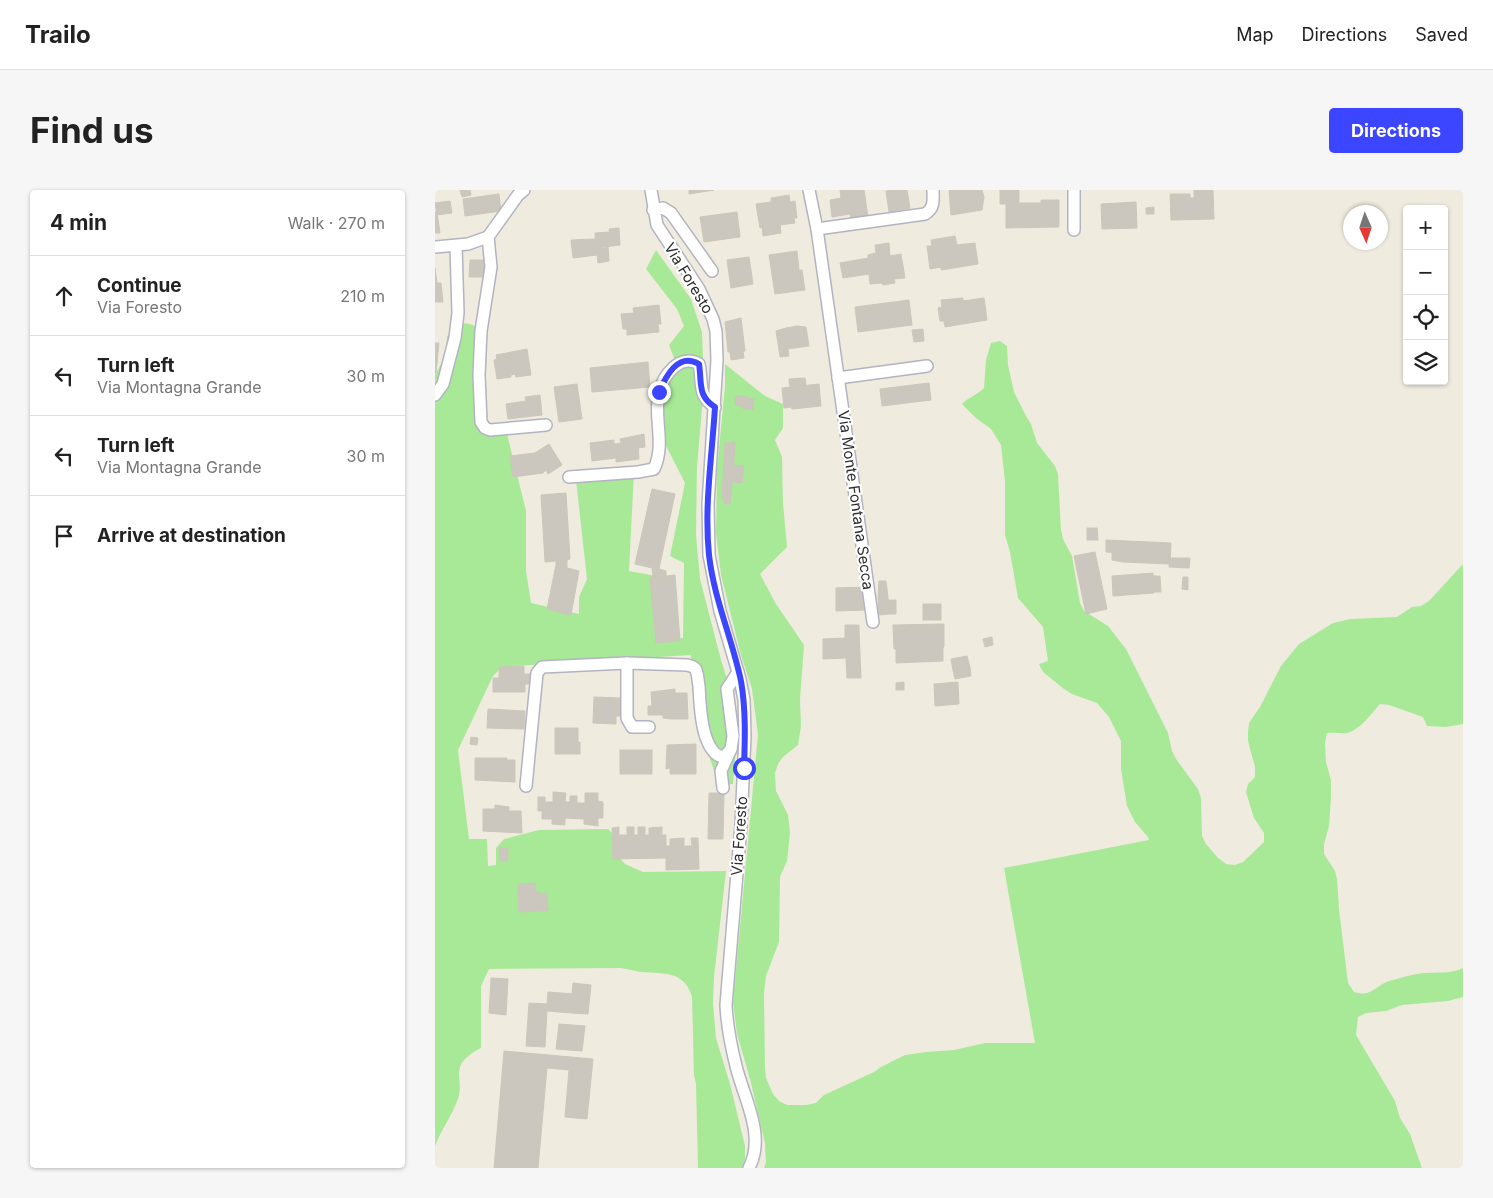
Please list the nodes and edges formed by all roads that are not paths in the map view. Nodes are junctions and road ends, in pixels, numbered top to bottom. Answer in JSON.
{"nodes":[{"id":1,"x":524,"y":190,"type":"edge"},
{"id":2,"x":651,"y":190,"type":"edge"},
{"id":3,"x":809,"y":190,"type":"edge"},
{"id":4,"x":933,"y":190,"type":"edge"},
{"id":5,"x":1074,"y":190,"type":"edge"},
{"id":6,"x":653,"y":210,"type":"junction"},
{"id":7,"x":817,"y":229,"type":"junction"},
{"id":8,"x":1074,"y":230,"type":"dead end"},
{"id":9,"x":488,"y":237,"type":"junction"},
{"id":10,"x":456,"y":246,"type":"junction"},
{"id":11,"x":435,"y":247,"type":"edge"},
{"id":12,"x":712,"y":271,"type":"dead end"},
{"id":13,"x":927,"y":366,"type":"dead end"},
{"id":14,"x":839,"y":378,"type":"junction"},
{"id":15,"x":435,"y":395,"type":"edge"},
{"id":16,"x":715,"y":407,"type":"junction"},
{"id":17,"x":546,"y":425,"type":"dead end"},
{"id":18,"x":569,"y":477,"type":"dead end"},
{"id":19,"x":873,"y":622,"type":"dead end"},
{"id":20,"x":627,"y":664,"type":"junction"},
{"id":21,"x":738,"y":672,"type":"junction"},
{"id":22,"x":649,"y":727,"type":"dead end"},
{"id":23,"x":731,"y":749,"type":"junction"},
{"id":24,"x":526,"y":786,"type":"dead end"},
{"id":25,"x":723,"y":788,"type":"dead end"},
{"id":26,"x":749,"y":1168,"type":"edge"}],
"edges":[{"from":1,"to":9,"type":"street"},
{"from":2,"to":6,"type":"street","name":"Via Foresto"},
{"from":3,"to":7,"type":"street","name":"Via Monte Fontana Secca"},
{"from":4,"to":7,"type":"street"},
{"from":5,"to":8,"type":"street"},
{"from":6,"to":12,"type":"street"},
{"from":6,"to":16,"type":"street","name":"Via Foresto"},
{"from":7,"to":14,"type":"street","name":"Via Monte Fontana Secca"},
{"from":9,"to":10,"type":"street"},
{"from":9,"to":17,"type":"street"},
{"from":10,"to":11,"type":"street"},
{"from":10,"to":15,"type":"street"},
{"from":13,"to":14,"type":"street"},
{"from":14,"to":19,"type":"street","name":"Via Monte Fontana Secca"},
{"from":16,"to":18,"type":"street"},
{"from":16,"to":21,"type":"street","name":"Via Foresto"},
{"from":20,"to":22,"type":"street"},
{"from":20,"to":23,"type":"street"},
{"from":20,"to":24,"type":"street"},
{"from":21,"to":23,"type":"street"},
{"from":21,"to":26,"type":"street","name":"Via Foresto"},
{"from":23,"to":25,"type":"street"}]}
